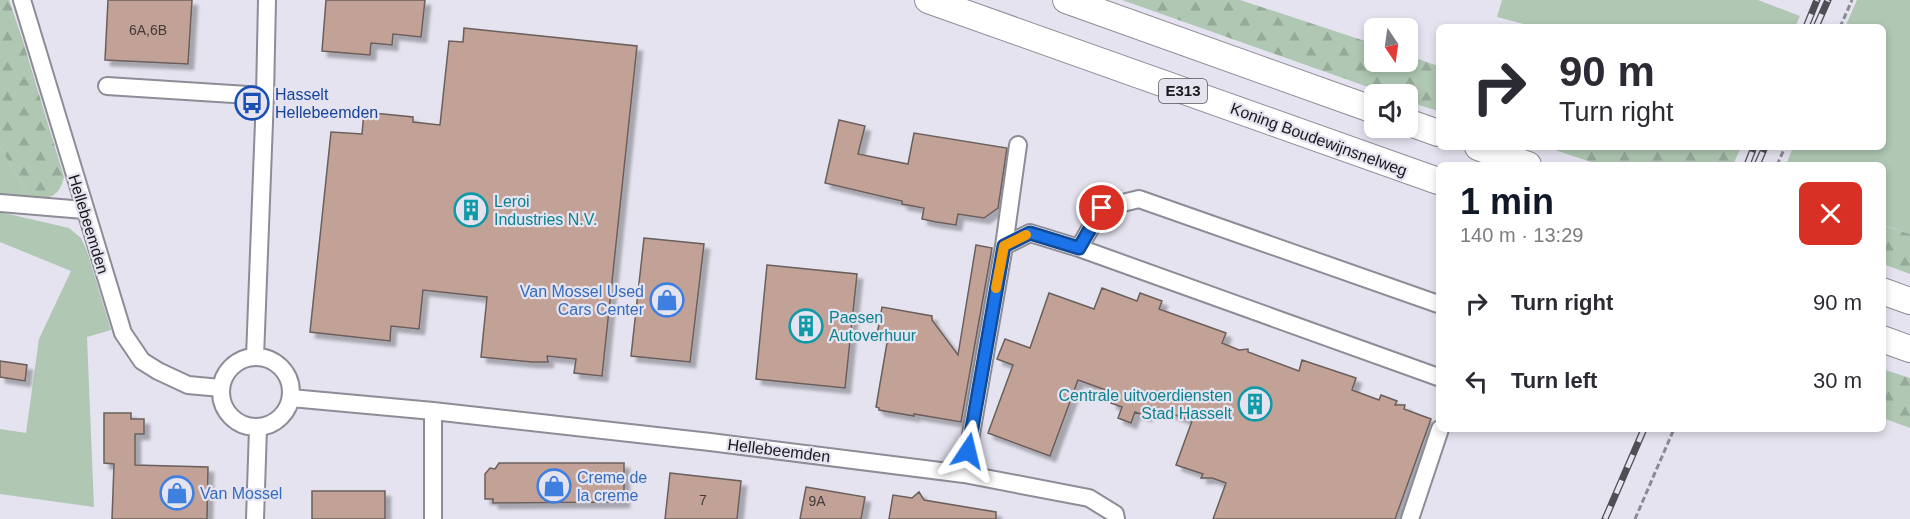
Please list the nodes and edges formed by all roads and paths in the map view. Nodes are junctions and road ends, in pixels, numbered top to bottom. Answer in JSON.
{"nodes":[{"id":1,"x":22,"y":0,"type":"edge"},
{"id":2,"x":267,"y":0,"type":"edge"},
{"id":3,"x":928,"y":0,"type":"edge"},
{"id":4,"x":1066,"y":0,"type":"edge"},
{"id":5,"x":1852,"y":0,"type":"edge"},
{"id":6,"x":1841,"y":24,"type":"edge"},
{"id":7,"x":107,"y":86,"type":"dead end"},
{"id":8,"x":266,"y":96,"type":"junction"},
{"id":9,"x":1364,"y":106,"type":"edge"},
{"id":10,"x":1418,"y":126,"type":"edge"},
{"id":11,"x":1436,"y":132,"type":"edge"},
{"id":12,"x":1018,"y":145,"type":"dead end"},
{"id":13,"x":1486,"y":150,"type":"edge"},
{"id":14,"x":1520,"y":162,"type":"edge"},
{"id":15,"x":1436,"y":180,"type":"edge"},
{"id":16,"x":0,"y":203,"type":"edge"},
{"id":17,"x":84,"y":210,"type":"junction"},
{"id":18,"x":1004,"y":246,"type":"junction"},
{"id":19,"x":1079,"y":248,"type":"junction"},
{"id":20,"x":1886,"y":292,"type":"edge"},
{"id":21,"x":1910,"y":301,"type":"edge"},
{"id":22,"x":1436,"y":303,"type":"edge"},
{"id":23,"x":1886,"y":340,"type":"edge"},
{"id":24,"x":1910,"y":349,"type":"edge"},
{"id":25,"x":255,"y":357,"type":"junction"},
{"id":26,"x":1436,"y":376,"type":"edge"},
{"id":27,"x":221,"y":388,"type":"junction"},
{"id":28,"x":291,"y":398,"type":"junction"},
{"id":29,"x":433,"y":411,"type":"junction"},
{"id":30,"x":258,"y":428,"type":"junction"},
{"id":31,"x":1439,"y":432,"type":"edge"},
{"id":32,"x":1673,"y":432,"type":"edge"},
{"id":33,"x":964,"y":474,"type":"junction"},
{"id":34,"x":255,"y":519,"type":"edge"},
{"id":35,"x":433,"y":519,"type":"edge"},
{"id":36,"x":1116,"y":519,"type":"edge"},
{"id":37,"x":1410,"y":519,"type":"edge"},
{"id":38,"x":1635,"y":519,"type":"edge"}],
"edges":[{"from":1,"to":17,"type":"street","name":"Hellebeemden"},
{"from":2,"to":8,"type":"street"},
{"from":3,"to":15,"type":"highway","name":"Koning Boudewijnsnelweg","number":"E313"},
{"from":4,"to":9,"type":"highway"},
{"from":5,"to":6,"type":"path"},
{"from":7,"to":8,"type":"street"},
{"from":8,"to":25,"type":"street"},
{"from":10,"to":11,"type":"highway"},
{"from":12,"to":18,"type":"street"},
{"from":13,"to":14,"type":"highway"},
{"from":16,"to":17,"type":"street"},
{"from":17,"to":27,"type":"street","name":"Hellebeemden"},
{"from":18,"to":19,"type":"street"},
{"from":18,"to":33,"type":"street"},
{"from":19,"to":22,"type":"street"},
{"from":19,"to":26,"type":"street"},
{"from":20,"to":21,"type":"highway"},
{"from":23,"to":24,"type":"highway"},
{"from":25,"to":27,"type":"street"},
{"from":25,"to":28,"type":"street"},
{"from":27,"to":30,"type":"street"},
{"from":28,"to":29,"type":"street","name":"Hellebeemden"},
{"from":28,"to":30,"type":"street"},
{"from":29,"to":33,"type":"street","name":"Hellebeemden"},
{"from":29,"to":35,"type":"street"},
{"from":30,"to":34,"type":"street"},
{"from":31,"to":37,"type":"street"},
{"from":32,"to":38,"type":"path"},
{"from":33,"to":36,"type":"street","name":"Hellebeemden"}]}
